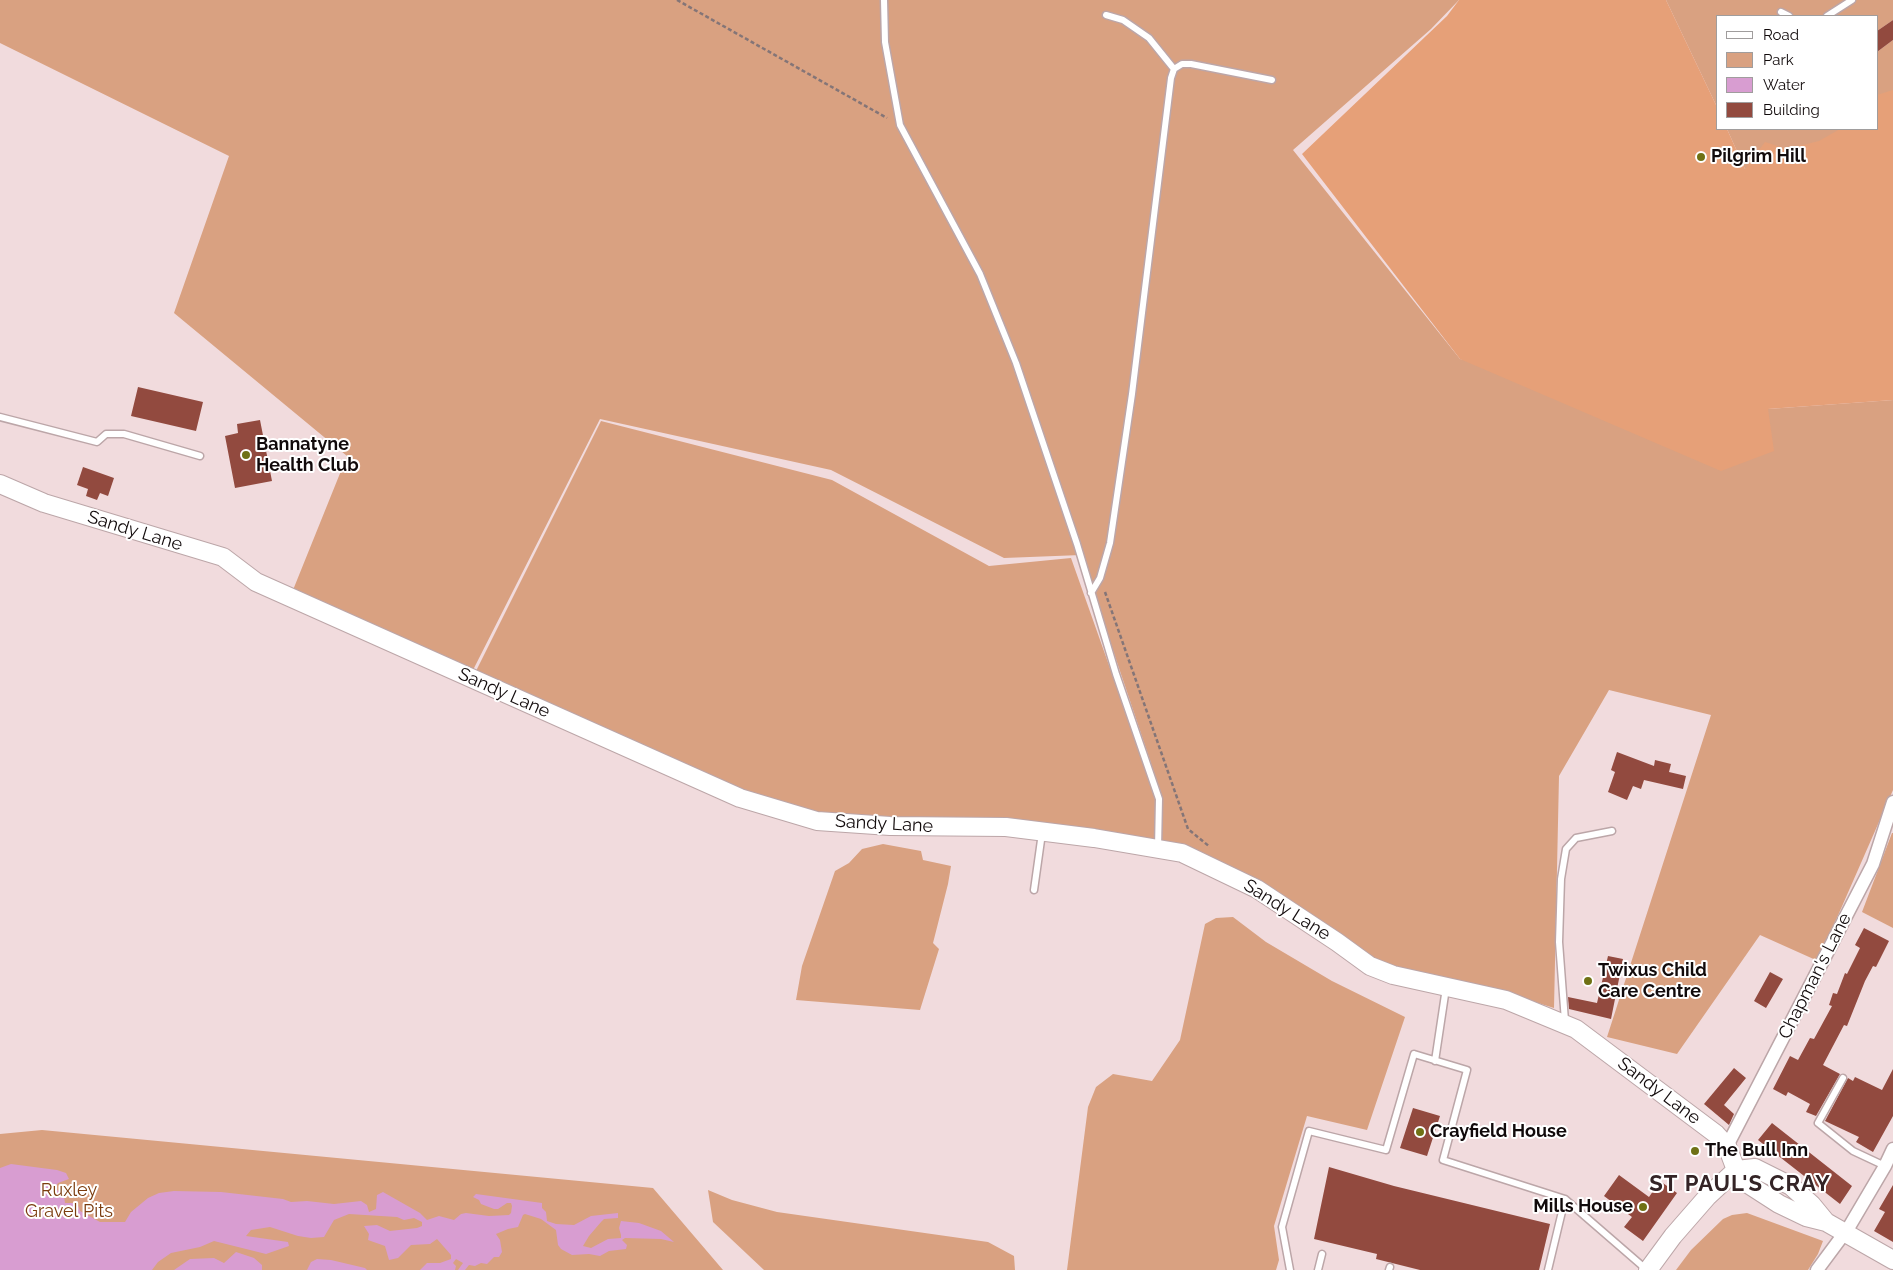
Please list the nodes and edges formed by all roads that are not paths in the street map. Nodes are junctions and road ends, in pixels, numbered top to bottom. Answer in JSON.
{"nodes":[{"id":1,"x":884,"y":0,"type":"edge"},
{"id":2,"x":1852,"y":0,"type":"edge"},
{"id":3,"x":1781,"y":12,"type":"dead end"},
{"id":4,"x":1106,"y":15,"type":"dead end"},
{"id":5,"x":1787,"y":15,"type":"edge"},
{"id":6,"x":1829,"y":15,"type":"edge"},
{"id":7,"x":1174,"y":69,"type":"junction"},
{"id":8,"x":1272,"y":80,"type":"dead end"},
{"id":9,"x":0,"y":416,"type":"edge"},
{"id":10,"x":200,"y":456,"type":"dead end"},
{"id":11,"x":0,"y":484,"type":"edge"},
{"id":12,"x":1092,"y":593,"type":"junction"},
{"id":13,"x":1893,"y":802,"type":"edge"},
{"id":14,"x":1612,"y":831,"type":"dead end"},
{"id":15,"x":1042,"y":832,"type":"junction"},
{"id":16,"x":1158,"y":849,"type":"junction"},
{"id":17,"x":1034,"y":890,"type":"dead end"},
{"id":18,"x":1446,"y":988,"type":"junction"},
{"id":19,"x":1565,"y":1025,"type":"junction"},
{"id":20,"x":1434,"y":1060,"type":"junction"},
{"id":21,"x":1843,"y":1078,"type":"dead end"},
{"id":22,"x":1727,"y":1146,"type":"junction"},
{"id":23,"x":1893,"y":1149,"type":"edge"},
{"id":24,"x":1885,"y":1166,"type":"junction"},
{"id":25,"x":1736,"y":1170,"type":"junction"},
{"id":26,"x":1565,"y":1199,"type":"junction"},
{"id":27,"x":1845,"y":1233,"type":"junction"},
{"id":28,"x":1322,"y":1254,"type":"dead end"},
{"id":29,"x":1893,"y":1260,"type":"edge"},
{"id":30,"x":1290,"y":1270,"type":"edge"},
{"id":31,"x":1318,"y":1270,"type":"edge"},
{"id":32,"x":1548,"y":1270,"type":"edge"},
{"id":33,"x":1648,"y":1270,"type":"edge"},
{"id":34,"x":1817,"y":1270,"type":"edge"}],
"edges":[{"from":1,"to":12,"type":"lane"},
{"from":2,"to":6,"type":"lane"},
{"from":3,"to":5,"type":"lane"},
{"from":4,"to":7,"type":"lane"},
{"from":7,"to":8,"type":"lane"},
{"from":7,"to":12,"type":"lane"},
{"from":9,"to":10,"type":"lane"},
{"from":11,"to":15,"type":"street","name":"Sandy Lane"},
{"from":12,"to":16,"type":"lane"},
{"from":13,"to":22,"type":"street","name":"Chapman's Lane"},
{"from":14,"to":19,"type":"lane"},
{"from":15,"to":16,"type":"street","name":"Sandy Lane"},
{"from":15,"to":17,"type":"lane"},
{"from":16,"to":18,"type":"street","name":"Sandy Lane"},
{"from":18,"to":19,"type":"street","name":"Sandy Lane"},
{"from":18,"to":20,"type":"lane"},
{"from":19,"to":22,"type":"street","name":"Sandy Lane"},
{"from":20,"to":26,"type":"lane"},
{"from":20,"to":30,"type":"lane"},
{"from":21,"to":24,"type":"lane"},
{"from":22,"to":25,"type":"street","name":"Sandy Lane"},
{"from":23,"to":24,"type":"street"},
{"from":24,"to":27,"type":"street"},
{"from":25,"to":27,"type":"street"},
{"from":25,"to":33,"type":"street"},
{"from":26,"to":32,"type":"lane"},
{"from":26,"to":33,"type":"lane"},
{"from":27,"to":29,"type":"street"},
{"from":27,"to":34,"type":"street"},
{"from":28,"to":31,"type":"lane"}]}
